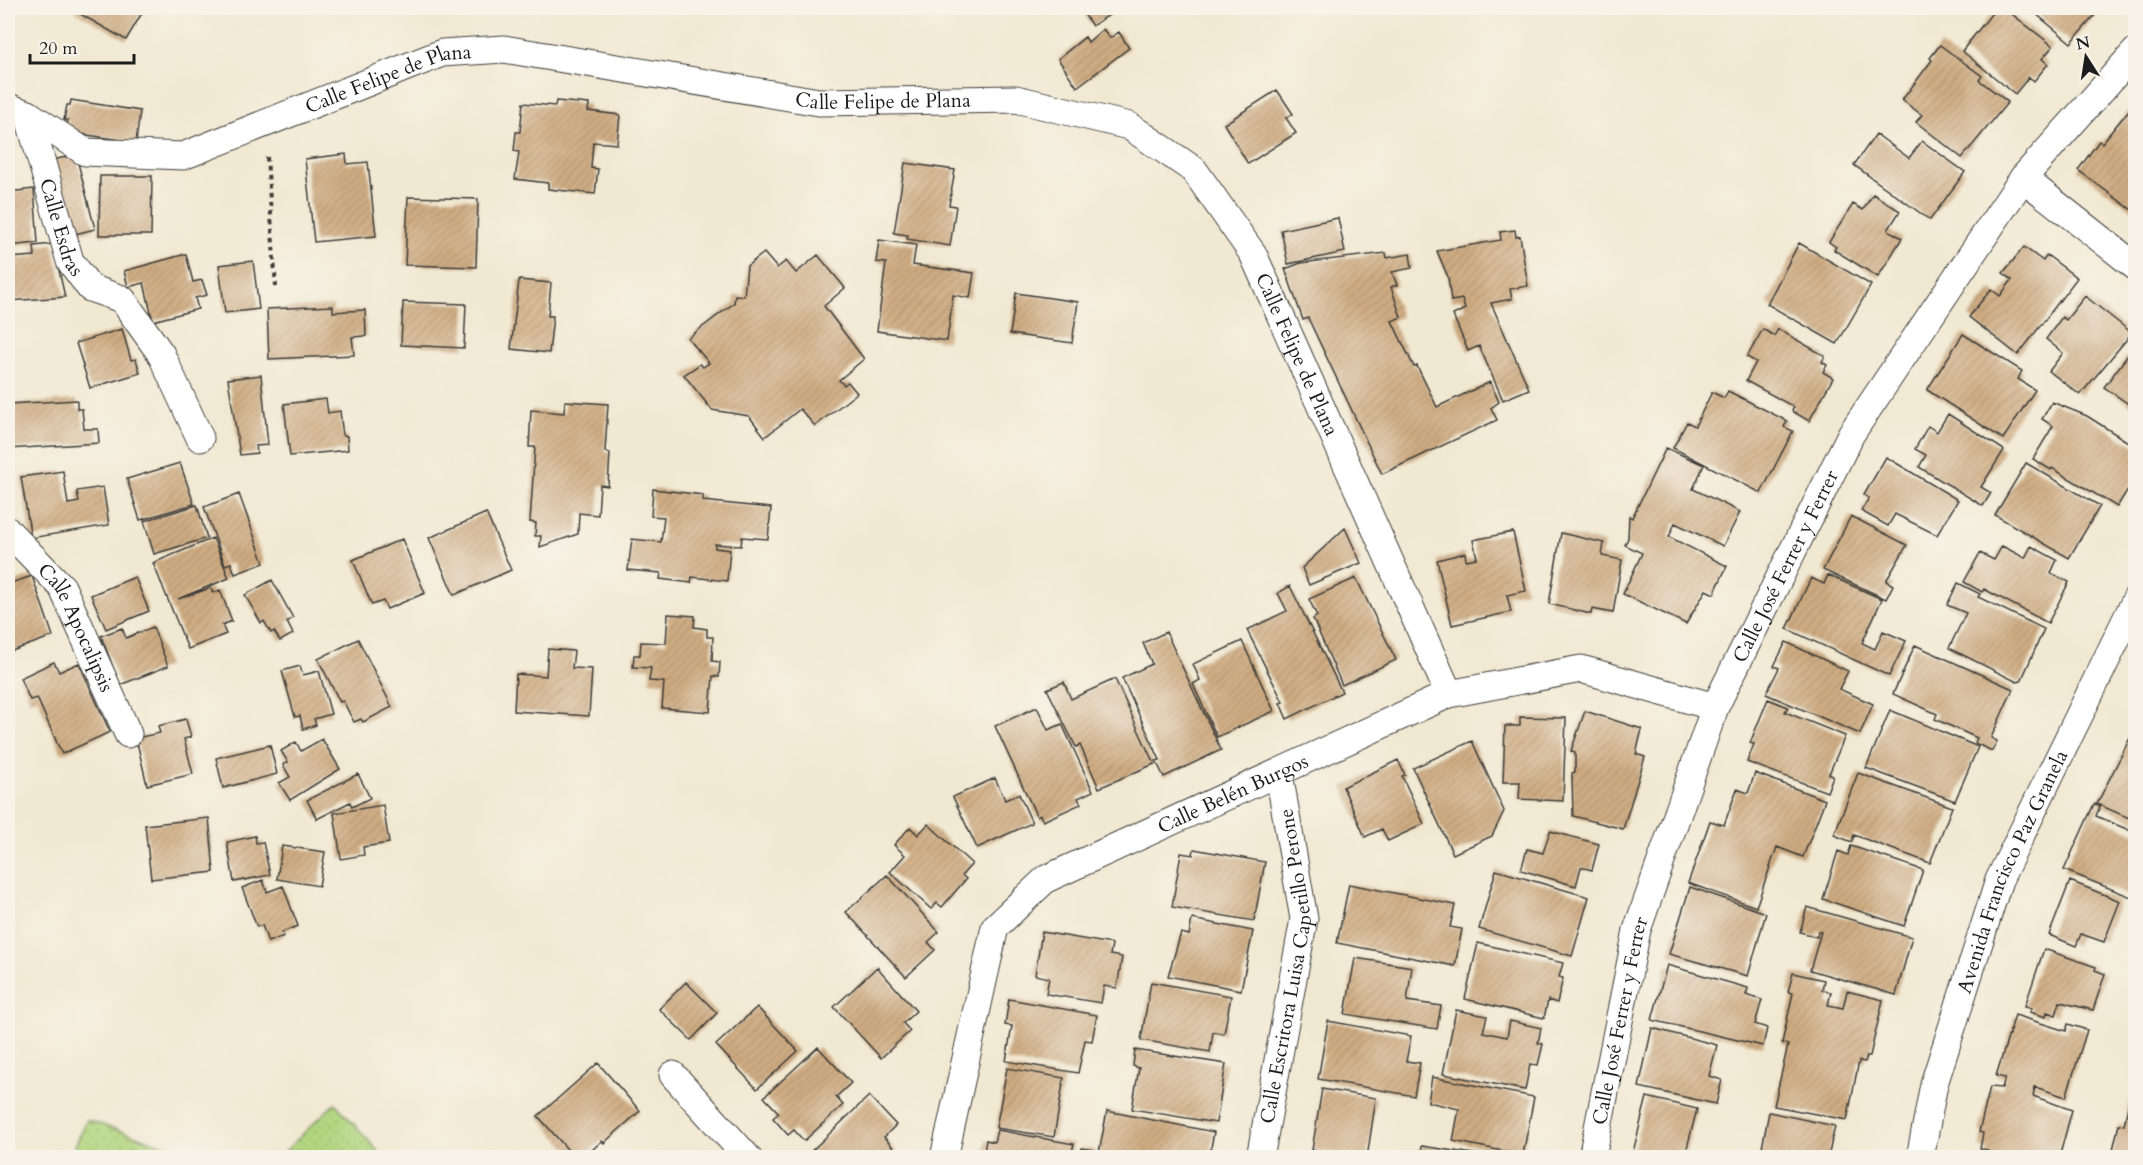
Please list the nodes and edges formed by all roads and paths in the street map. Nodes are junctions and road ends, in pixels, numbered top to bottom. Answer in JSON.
{"nodes":[{"id":1,"x":2136,"y":51,"type":"edge"},
{"id":2,"x":18,"y":110,"type":"edge"},
{"id":3,"x":265,"y":123,"type":"junction"},
{"id":4,"x":2023,"y":178,"type":"junction"},
{"id":5,"x":2136,"y":267,"type":"edge"},
{"id":6,"x":276,"y":288,"type":"dead end"},
{"id":7,"x":200,"y":438,"type":"dead end"},
{"id":8,"x":8,"y":531,"type":"edge"},
{"id":9,"x":2136,"y":598,"type":"edge"},
{"id":10,"x":1449,"y":694,"type":"junction"},
{"id":11,"x":1715,"y":707,"type":"junction"},
{"id":12,"x":128,"y":734,"type":"dead end"},
{"id":13,"x":1279,"y":774,"type":"junction"},
{"id":14,"x":673,"y":1075,"type":"dead end"},
{"id":15,"x":748,"y":1158,"type":"edge"},
{"id":16,"x":944,"y":1158,"type":"edge"},
{"id":17,"x":1260,"y":1158,"type":"edge"},
{"id":18,"x":1592,"y":1158,"type":"edge"},
{"id":19,"x":1920,"y":1158,"type":"edge"}],
"edges":[{"from":1,"to":4,"type":"street","name":"Calle José Ferrer y Ferrer"},
{"from":2,"to":3,"type":"street","name":"Calle Felipe de Plana"},
{"from":2,"to":7,"type":"street","name":"Calle Esdras"},
{"from":3,"to":6,"type":"path"},
{"from":3,"to":10,"type":"street","name":"Calle Felipe de Plana"},
{"from":4,"to":5,"type":"street"},
{"from":4,"to":11,"type":"street","name":"Calle José Ferrer y Ferrer"},
{"from":8,"to":12,"type":"street","name":"Calle Apocalipsis"},
{"from":9,"to":19,"type":"street","name":"Avenida Francisco Paz Granela"},
{"from":10,"to":11,"type":"street","name":"Calle Belén Burgos"},
{"from":10,"to":13,"type":"street","name":"Calle Belén Burgos"},
{"from":11,"to":18,"type":"street","name":"Calle José Ferrer y Ferrer"},
{"from":13,"to":16,"type":"street","name":"Calle Belén Burgos"},
{"from":13,"to":17,"type":"street","name":"Calle Escritora Luisa Capetillo Perone"},
{"from":14,"to":15,"type":"street"}]}
